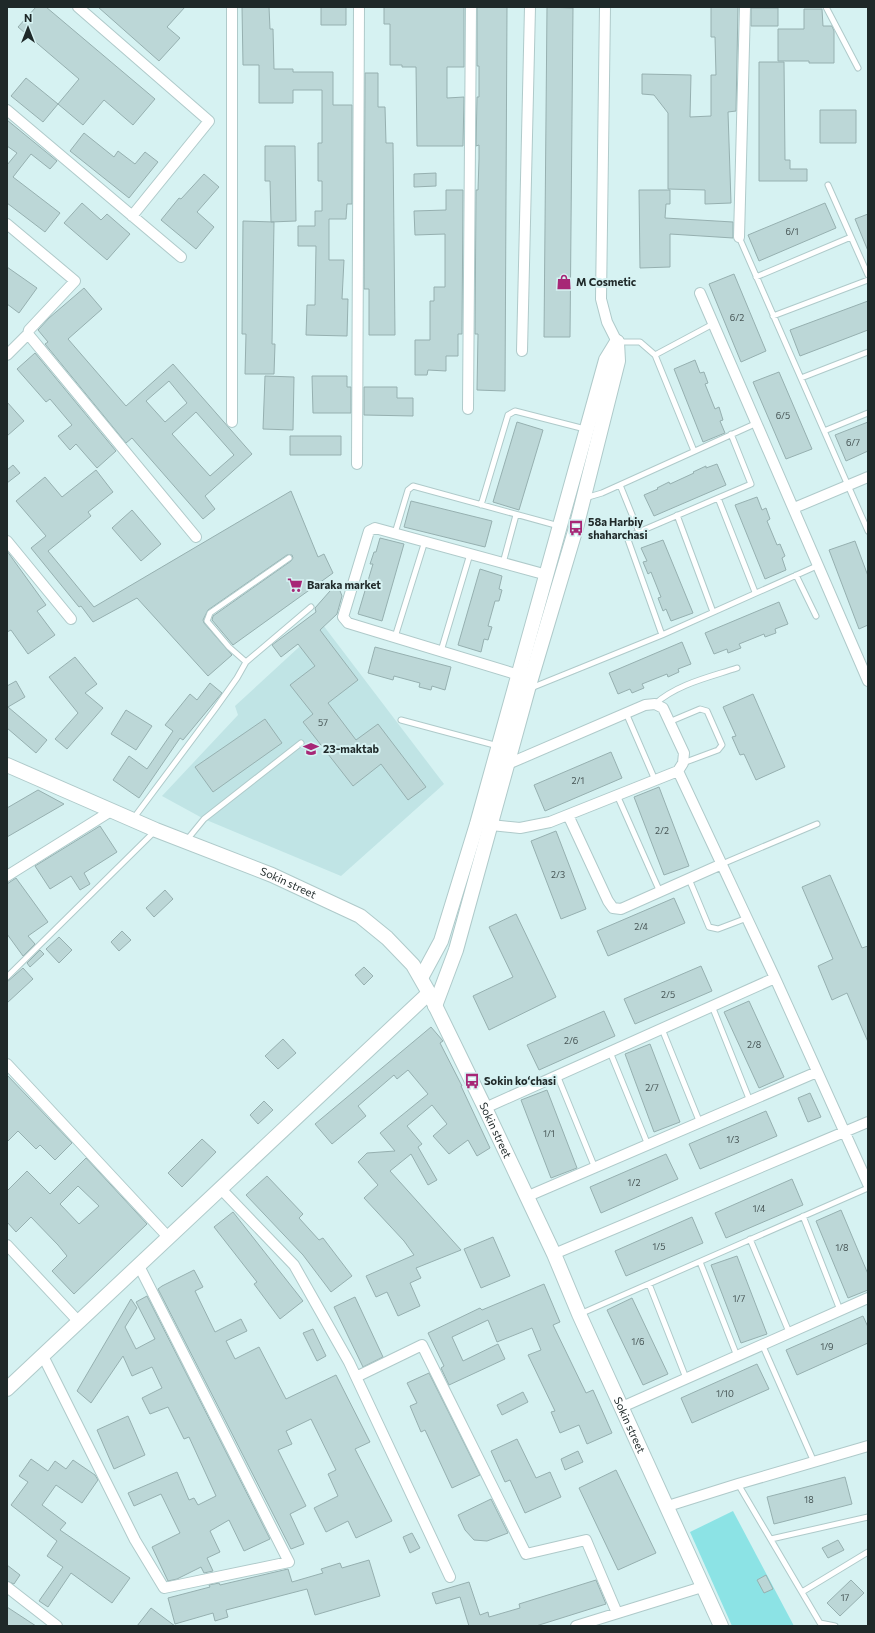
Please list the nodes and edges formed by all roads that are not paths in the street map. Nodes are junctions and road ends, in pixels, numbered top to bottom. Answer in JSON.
{"nodes":[{"id":1,"x":78,"y":7,"type":"edge"},
{"id":2,"x":232,"y":7,"type":"edge"},
{"id":3,"x":359,"y":7,"type":"edge"},
{"id":4,"x":471,"y":7,"type":"edge"},
{"id":5,"x":530,"y":7,"type":"edge"},
{"id":6,"x":605,"y":7,"type":"edge"},
{"id":7,"x":745,"y":7,"type":"edge"},
{"id":8,"x":826,"y":7,"type":"edge"},
{"id":9,"x":858,"y":68,"type":"dead end"},
{"id":10,"x":7,"y":110,"type":"edge"},
{"id":11,"x":828,"y":185,"type":"dead end"},
{"id":12,"x":132,"y":216,"type":"junction"},
{"id":13,"x":7,"y":224,"type":"edge"},
{"id":14,"x":739,"y":236,"type":"joint"},
{"id":15,"x":851,"y":237,"type":"junction"},
{"id":16,"x":181,"y":257,"type":"dead end"},
{"id":17,"x":868,"y":274,"type":"edge"},
{"id":18,"x":756,"y":277,"type":"junction"},
{"id":19,"x":868,"y":280,"type":"edge"},
{"id":20,"x":700,"y":293,"type":"dead end"},
{"id":21,"x":773,"y":316,"type":"junction"},
{"id":22,"x":713,"y":324,"type":"junction"},
{"id":23,"x":28,"y":334,"type":"junction"},
{"id":24,"x":617,"y":342,"type":"junction"},
{"id":25,"x":522,"y":351,"type":"dead end"},
{"id":26,"x":868,"y":352,"type":"edge"},
{"id":27,"x":655,"y":354,"type":"junction"},
{"id":28,"x":7,"y":355,"type":"edge"},
{"id":29,"x":801,"y":378,"type":"junction"},
{"id":30,"x":468,"y":409,"type":"dead end"},
{"id":31,"x":868,"y":413,"type":"edge"},
{"id":32,"x":232,"y":422,"type":"dead end"},
{"id":33,"x":757,"y":423,"type":"junction"},
{"id":34,"x":587,"y":429,"type":"junction"},
{"id":35,"x":824,"y":431,"type":"junction"},
{"id":36,"x":731,"y":434,"type":"junction"},
{"id":37,"x":694,"y":451,"type":"junction"},
{"id":38,"x":356,"y":464,"type":"dead end"},
{"id":39,"x":868,"y":477,"type":"edge"},
{"id":40,"x":620,"y":485,"type":"junction"},
{"id":41,"x":848,"y":485,"type":"junction"},
{"id":42,"x":584,"y":498,"type":"junction"},
{"id":43,"x":718,"y":498,"type":"junction"},
{"id":44,"x":481,"y":505,"type":"junction"},
{"id":45,"x":794,"y":508,"type":"junction"},
{"id":46,"x":516,"y":514,"type":"junction"},
{"id":47,"x":677,"y":515,"type":"junction"},
{"id":48,"x":561,"y":527,"type":"junction"},
{"id":49,"x":868,"y":531,"type":"edge"},
{"id":50,"x":639,"y":532,"type":"junction"},
{"id":51,"x":395,"y":533,"type":"junction"},
{"id":52,"x":196,"y":537,"type":"dead end"},
{"id":53,"x":7,"y":540,"type":"edge"},
{"id":54,"x":425,"y":541,"type":"junction"},
{"id":55,"x":470,"y":554,"type":"junction"},
{"id":56,"x":289,"y":558,"type":"dead end"},
{"id":57,"x":503,"y":563,"type":"junction"},
{"id":58,"x":819,"y":565,"type":"junction"},
{"id":59,"x":547,"y":575,"type":"junction"},
{"id":60,"x":796,"y":575,"type":"junction"},
{"id":61,"x":755,"y":592,"type":"junction"},
{"id":62,"x":311,"y":607,"type":"dead end"},
{"id":63,"x":713,"y":612,"type":"junction"},
{"id":64,"x":816,"y":616,"type":"dead end"},
{"id":65,"x":71,"y":619,"type":"dead end"},
{"id":66,"x":662,"y":635,"type":"junction"},
{"id":67,"x":395,"y":638,"type":"junction"},
{"id":68,"x":441,"y":651,"type":"junction"},
{"id":69,"x":246,"y":662,"type":"junction"},
{"id":70,"x":738,"y":668,"type":"dead end"},
{"id":71,"x":519,"y":675,"type":"junction"},
{"id":72,"x":868,"y":681,"type":"edge"},
{"id":73,"x":528,"y":689,"type":"junction"},
{"id":74,"x":655,"y":704,"type":"junction"},
{"id":75,"x":626,"y":713,"type":"junction"},
{"id":76,"x":401,"y":720,"type":"dead end"},
{"id":77,"x":669,"y":722,"type":"junction"},
{"id":78,"x":301,"y":743,"type":"dead end"},
{"id":79,"x":499,"y":746,"type":"junction"},
{"id":80,"x":508,"y":764,"type":"junction"},
{"id":81,"x":7,"y":765,"type":"edge"},
{"id":82,"x":680,"y":767,"type":"junction"},
{"id":83,"x":655,"y":780,"type":"junction"},
{"id":84,"x":617,"y":795,"type":"junction"},
{"id":85,"x":111,"y":810,"type":"junction"},
{"id":86,"x":568,"y":815,"type":"junction"},
{"id":87,"x":132,"y":820,"type":"junction"},
{"id":88,"x":818,"y":824,"type":"dead end"},
{"id":89,"x":491,"y":825,"type":"junction"},
{"id":90,"x":156,"y":830,"type":"junction"},
{"id":91,"x":186,"y":841,"type":"junction"},
{"id":92,"x":722,"y":864,"type":"junction"},
{"id":93,"x":7,"y":876,"type":"edge"},
{"id":94,"x":689,"y":879,"type":"junction"},
{"id":95,"x":660,"y":892,"type":"junction"},
{"id":96,"x":747,"y":918,"type":"junction"},
{"id":97,"x":7,"y":977,"type":"edge"},
{"id":98,"x":421,"y":978,"type":"junction"},
{"id":99,"x":775,"y":978,"type":"junction"},
{"id":100,"x":429,"y":993,"type":"junction"},
{"id":101,"x":435,"y":1006,"type":"junction"},
{"id":102,"x":712,"y":1006,"type":"junction"},
{"id":103,"x":662,"y":1029,"type":"junction"},
{"id":104,"x":610,"y":1052,"type":"junction"},
{"id":105,"x":7,"y":1064,"type":"edge"},
{"id":106,"x":817,"y":1072,"type":"junction"},
{"id":107,"x":557,"y":1076,"type":"junction"},
{"id":108,"x":750,"y":1101,"type":"junction"},
{"id":109,"x":485,"y":1108,"type":"junction"},
{"id":110,"x":868,"y":1122,"type":"edge"},
{"id":111,"x":700,"y":1123,"type":"junction"},
{"id":112,"x":844,"y":1132,"type":"junction"},
{"id":113,"x":648,"y":1145,"type":"junction"},
{"id":114,"x":595,"y":1168,"type":"junction"},
{"id":115,"x":868,"y":1184,"type":"edge"},
{"id":116,"x":868,"y":1188,"type":"edge"},
{"id":117,"x":221,"y":1189,"type":"junction"},
{"id":118,"x":526,"y":1197,"type":"junction"},
{"id":119,"x":803,"y":1216,"type":"junction"},
{"id":120,"x":169,"y":1238,"type":"junction"},
{"id":121,"x":750,"y":1239,"type":"junction"},
{"id":122,"x":7,"y":1245,"type":"edge"},
{"id":123,"x":554,"y":1254,"type":"junction"},
{"id":124,"x":700,"y":1262,"type":"junction"},
{"id":125,"x":139,"y":1266,"type":"junction"},
{"id":126,"x":649,"y":1284,"type":"junction"},
{"id":127,"x":868,"y":1298,"type":"edge"},
{"id":128,"x":840,"y":1310,"type":"junction"},
{"id":129,"x":579,"y":1314,"type":"junction"},
{"id":130,"x":79,"y":1322,"type":"junction"},
{"id":131,"x":789,"y":1332,"type":"junction"},
{"id":132,"x":762,"y":1344,"type":"junction"},
{"id":133,"x":43,"y":1356,"type":"junction"},
{"id":134,"x":736,"y":1356,"type":"junction"},
{"id":135,"x":356,"y":1377,"type":"junction"},
{"id":136,"x":686,"y":1378,"type":"junction"},
{"id":137,"x":7,"y":1389,"type":"edge"},
{"id":138,"x":622,"y":1407,"type":"junction"},
{"id":139,"x":868,"y":1446,"type":"edge"},
{"id":140,"x":814,"y":1462,"type":"junction"},
{"id":141,"x":738,"y":1484,"type":"junction"},
{"id":142,"x":668,"y":1506,"type":"junction"},
{"id":143,"x":868,"y":1517,"type":"edge"},
{"id":144,"x":771,"y":1539,"type":"junction"},
{"id":145,"x":868,"y":1552,"type":"edge"},
{"id":146,"x":450,"y":1578,"type":"dead end"},
{"id":147,"x":7,"y":1587,"type":"edge"},
{"id":148,"x":702,"y":1587,"type":"junction"},
{"id":149,"x":802,"y":1592,"type":"junction"},
{"id":150,"x":617,"y":1613,"type":"junction"},
{"id":151,"x":57,"y":1626,"type":"edge"},
{"id":152,"x":576,"y":1626,"type":"edge"},
{"id":153,"x":721,"y":1626,"type":"edge"},
{"id":154,"x":835,"y":1626,"type":"edge"}],
"edges":[{"from":1,"to":12,"type":"street"},
{"from":2,"to":32,"type":"street"},
{"from":3,"to":38,"type":"street"},
{"from":4,"to":30,"type":"street"},
{"from":5,"to":25,"type":"street"},
{"from":6,"to":24,"type":"street"},
{"from":7,"to":14,"type":"street"},
{"from":8,"to":9,"type":"lane"},
{"from":10,"to":12,"type":"street"},
{"from":11,"to":15,"type":"lane"},
{"from":12,"to":16,"type":"street"},
{"from":13,"to":23,"type":"street"},
{"from":14,"to":18,"type":"lane"},
{"from":15,"to":17,"type":"lane"},
{"from":15,"to":18,"type":"lane"},
{"from":18,"to":21,"type":"lane"},
{"from":19,"to":21,"type":"lane"},
{"from":20,"to":22,"type":"street"},
{"from":21,"to":29,"type":"lane"},
{"from":22,"to":27,"type":"lane"},
{"from":22,"to":33,"type":"street"},
{"from":23,"to":28,"type":"street"},
{"from":23,"to":52,"type":"street"},
{"from":24,"to":27,"type":"lane"},
{"from":24,"to":34,"type":"street"},
{"from":24,"to":42,"type":"street"},
{"from":26,"to":29,"type":"lane"},
{"from":27,"to":37,"type":"lane"},
{"from":29,"to":35,"type":"lane"},
{"from":31,"to":35,"type":"lane"},
{"from":33,"to":36,"type":"lane"},
{"from":33,"to":45,"type":"street"},
{"from":34,"to":44,"type":"lane"},
{"from":34,"to":48,"type":"street"},
{"from":35,"to":41,"type":"lane"},
{"from":36,"to":37,"type":"lane"},
{"from":36,"to":43,"type":"lane"},
{"from":37,"to":40,"type":"lane"},
{"from":39,"to":41,"type":"street"},
{"from":40,"to":42,"type":"lane"},
{"from":40,"to":50,"type":"lane"},
{"from":41,"to":45,"type":"street"},
{"from":41,"to":49,"type":"lane"},
{"from":42,"to":73,"type":"street"},
{"from":43,"to":47,"type":"lane"},
{"from":43,"to":61,"type":"lane"},
{"from":44,"to":46,"type":"lane"},
{"from":44,"to":51,"type":"lane"},
{"from":45,"to":58,"type":"street"},
{"from":46,"to":48,"type":"lane"},
{"from":46,"to":57,"type":"lane"},
{"from":47,"to":50,"type":"lane"},
{"from":47,"to":63,"type":"lane"},
{"from":48,"to":59,"type":"street"},
{"from":50,"to":66,"type":"lane"},
{"from":51,"to":54,"type":"street"},
{"from":51,"to":67,"type":"street"},
{"from":53,"to":65,"type":"street"},
{"from":54,"to":55,"type":"street"},
{"from":54,"to":67,"type":"lane"},
{"from":55,"to":57,"type":"street"},
{"from":55,"to":68,"type":"lane"},
{"from":56,"to":69,"type":"lane"},
{"from":57,"to":59,"type":"street"},
{"from":58,"to":60,"type":"lane"},
{"from":58,"to":72,"type":"street"},
{"from":59,"to":71,"type":"street"},
{"from":60,"to":61,"type":"lane"},
{"from":60,"to":64,"type":"lane"},
{"from":61,"to":63,"type":"lane"},
{"from":62,"to":69,"type":"lane"},
{"from":63,"to":66,"type":"lane"},
{"from":66,"to":73,"type":"lane"},
{"from":67,"to":68,"type":"street"},
{"from":68,"to":71,"type":"street"},
{"from":69,"to":87,"type":"lane"},
{"from":70,"to":74,"type":"lane"},
{"from":71,"to":79,"type":"street"},
{"from":73,"to":80,"type":"street"},
{"from":74,"to":75,"type":"street"},
{"from":74,"to":77,"type":"street"},
{"from":75,"to":80,"type":"street"},
{"from":75,"to":83,"type":"lane"},
{"from":76,"to":79,"type":"lane"},
{"from":77,"to":82,"type":"street"},
{"from":77,"to":82,"type":"lane"},
{"from":78,"to":91,"type":"lane"},
{"from":79,"to":98,"type":"street"},
{"from":80,"to":89,"type":"street"},
{"from":81,"to":85,"type":"street","name":"Sokin street"},
{"from":82,"to":83,"type":"street"},
{"from":82,"to":92,"type":"street"},
{"from":83,"to":84,"type":"street"},
{"from":84,"to":86,"type":"street"},
{"from":84,"to":95,"type":"lane"},
{"from":85,"to":87,"type":"street","name":"Sokin street"},
{"from":85,"to":93,"type":"street"},
{"from":86,"to":89,"type":"street"},
{"from":86,"to":95,"type":"street"},
{"from":87,"to":90,"type":"street","name":"Sokin street"},
{"from":88,"to":92,"type":"lane"},
{"from":89,"to":101,"type":"street"},
{"from":90,"to":91,"type":"street","name":"Sokin street"},
{"from":90,"to":97,"type":"lane"},
{"from":91,"to":98,"type":"street","name":"Sokin street"},
{"from":92,"to":94,"type":"street"},
{"from":92,"to":96,"type":"street"},
{"from":94,"to":95,"type":"street"},
{"from":94,"to":96,"type":"lane"},
{"from":96,"to":99,"type":"street"},
{"from":98,"to":100,"type":"street","name":"Sokin street"},
{"from":99,"to":102,"type":"street"},
{"from":99,"to":106,"type":"street"},
{"from":100,"to":101,"type":"street","name":"Sokin street"},
{"from":100,"to":117,"type":"street"},
{"from":101,"to":109,"type":"street","name":"Sokin street"},
{"from":102,"to":103,"type":"street"},
{"from":102,"to":108,"type":"lane"},
{"from":103,"to":104,"type":"street"},
{"from":103,"to":111,"type":"lane"},
{"from":104,"to":107,"type":"street"},
{"from":104,"to":113,"type":"lane"},
{"from":105,"to":120,"type":"street"},
{"from":106,"to":108,"type":"street"},
{"from":106,"to":112,"type":"street"},
{"from":107,"to":109,"type":"street"},
{"from":107,"to":114,"type":"lane"},
{"from":108,"to":111,"type":"street"},
{"from":109,"to":118,"type":"street","name":"Sokin street"},
{"from":110,"to":112,"type":"street"},
{"from":111,"to":113,"type":"street"},
{"from":112,"to":115,"type":"street"},
{"from":112,"to":123,"type":"street"},
{"from":113,"to":114,"type":"street"},
{"from":114,"to":118,"type":"street"},
{"from":116,"to":119,"type":"lane"},
{"from":117,"to":120,"type":"street"},
{"from":117,"to":135,"type":"street"},
{"from":118,"to":123,"type":"street","name":"Sokin street"},
{"from":119,"to":121,"type":"lane"},
{"from":119,"to":128,"type":"lane"},
{"from":120,"to":125,"type":"street"},
{"from":121,"to":124,"type":"lane"},
{"from":121,"to":131,"type":"lane"},
{"from":122,"to":130,"type":"street"},
{"from":123,"to":129,"type":"street","name":"Sokin street"},
{"from":124,"to":126,"type":"lane"},
{"from":124,"to":134,"type":"lane"},
{"from":125,"to":130,"type":"street"},
{"from":125,"to":133,"type":"street"},
{"from":126,"to":129,"type":"lane"},
{"from":126,"to":136,"type":"lane"},
{"from":127,"to":128,"type":"street"},
{"from":128,"to":131,"type":"street"},
{"from":129,"to":138,"type":"street","name":"Sokin street"},
{"from":130,"to":133,"type":"street"},
{"from":131,"to":132,"type":"street"},
{"from":132,"to":134,"type":"street"},
{"from":132,"to":140,"type":"lane"},
{"from":133,"to":137,"type":"street"},
{"from":134,"to":136,"type":"street"},
{"from":135,"to":146,"type":"street"},
{"from":135,"to":150,"type":"street"},
{"from":136,"to":138,"type":"street"},
{"from":138,"to":142,"type":"street","name":"Sokin street"},
{"from":139,"to":140,"type":"street"},
{"from":140,"to":141,"type":"street"},
{"from":141,"to":142,"type":"street"},
{"from":141,"to":144,"type":"lane"},
{"from":142,"to":148,"type":"street","name":"Sokin street"},
{"from":143,"to":144,"type":"lane"},
{"from":144,"to":149,"type":"lane"},
{"from":145,"to":149,"type":"lane"},
{"from":147,"to":151,"type":"street"},
{"from":148,"to":150,"type":"street"},
{"from":148,"to":153,"type":"street","name":"Sokin street"},
{"from":149,"to":154,"type":"lane"},
{"from":150,"to":152,"type":"street"}]}
